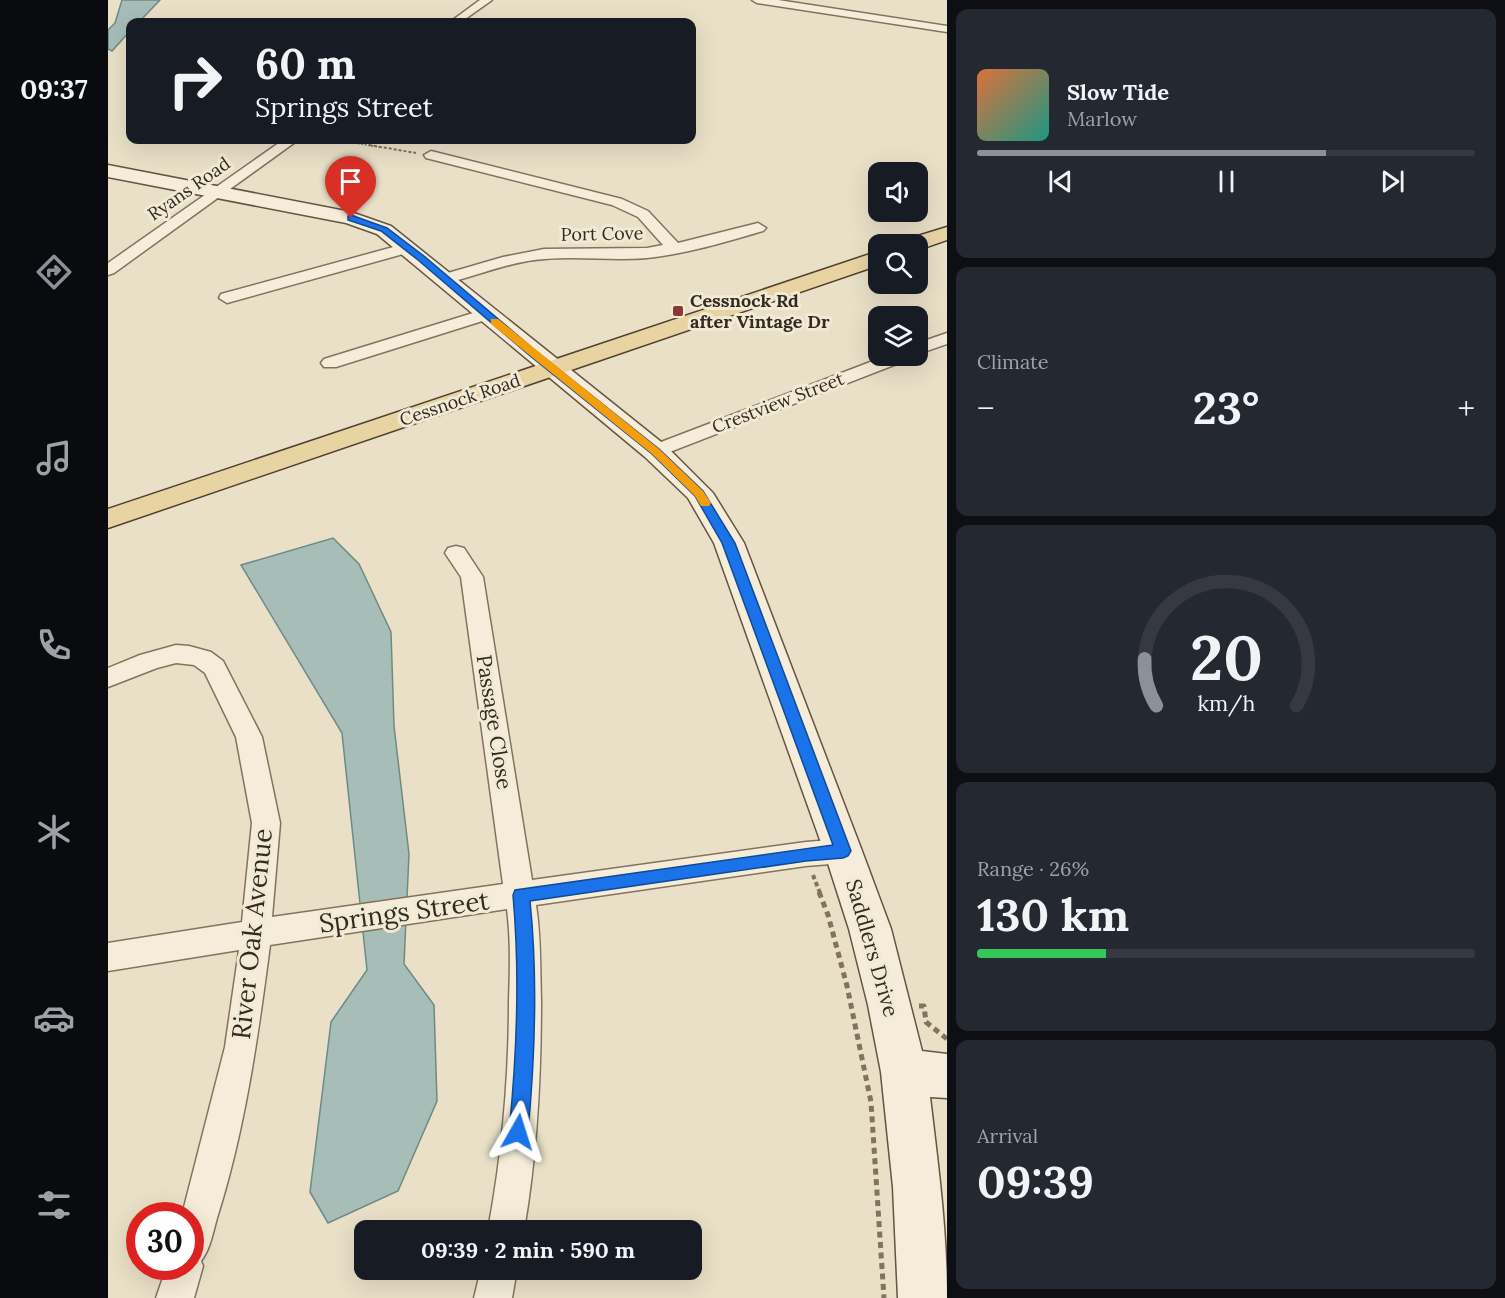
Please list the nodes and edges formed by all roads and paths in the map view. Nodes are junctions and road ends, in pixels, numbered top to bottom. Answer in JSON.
{"nodes":[{"id":1,"x":487,"y":0,"type":"edge"},
{"id":2,"x":757,"y":0,"type":"edge"},
{"id":3,"x":462,"y":18,"type":"edge"},
{"id":4,"x":947,"y":29,"type":"edge"},
{"id":5,"x":285,"y":144,"type":"edge"},
{"id":6,"x":362,"y":144,"type":"edge"},
{"id":7,"x":431,"y":155,"type":"joint"},
{"id":8,"x":108,"y":171,"type":"edge"},
{"id":9,"x":218,"y":193,"type":"junction"},
{"id":10,"x":758,"y":228,"type":"dead end"},
{"id":11,"x":947,"y":233,"type":"edge"},
{"id":12,"x":928,"y":240,"type":"edge"},
{"id":13,"x":408,"y":248,"type":"junction"},
{"id":14,"x":675,"y":249,"type":"junction"},
{"id":15,"x":868,"y":262,"type":"edge"},
{"id":16,"x":108,"y":270,"type":"edge"},
{"id":17,"x":447,"y":278,"type":"junction"},
{"id":18,"x":227,"y":298,"type":"dead end"},
{"id":19,"x":486,"y":314,"type":"junction"},
{"id":20,"x":947,"y":338,"type":"edge"},
{"id":21,"x":928,"y":345,"type":"edge"},
{"id":22,"x":330,"y":363,"type":"dead end"},
{"id":23,"x":875,"y":366,"type":"edge"},
{"id":24,"x":552,"y":369,"type":"junction"},
{"id":25,"x":656,"y":451,"type":"junction"},
{"id":26,"x":108,"y":519,"type":"edge"},
{"id":27,"x":456,"y":553,"type":"dead end"},
{"id":28,"x":108,"y":678,"type":"edge"},
{"id":29,"x":843,"y":851,"type":"junction"},
{"id":30,"x":814,"y":876,"type":"dead end"},
{"id":31,"x":521,"y":895,"type":"junction"},
{"id":32,"x":256,"y":934,"type":"junction"},
{"id":33,"x":108,"y":957,"type":"edge"},
{"id":34,"x":924,"y":1006,"type":"dead end"},
{"id":35,"x":947,"y":1038,"type":"edge"},
{"id":36,"x":926,"y":1074,"type":"edge"},
{"id":37,"x":204,"y":1203,"type":"edge"},
{"id":38,"x":508,"y":1220,"type":"edge"},
{"id":39,"x":181,"y":1280,"type":"edge"},
{"id":40,"x":496,"y":1280,"type":"edge"},
{"id":41,"x":175,"y":1298,"type":"edge"},
{"id":42,"x":493,"y":1298,"type":"edge"},
{"id":43,"x":884,"y":1298,"type":"edge"},
{"id":44,"x":924,"y":1298,"type":"edge"}],
"edges":[{"from":1,"to":3,"type":"street"},
{"from":2,"to":4,"type":"street"},
{"from":5,"to":9,"type":"street","name":"Ryans Road"},
{"from":6,"to":7,"type":"path"},
{"from":7,"to":14,"type":"street"},
{"from":8,"to":9,"type":"street","name":"Saddlers Drive"},
{"from":9,"to":13,"type":"street","name":"Saddlers Drive"},
{"from":9,"to":16,"type":"street","name":"Ryans Road"},
{"from":10,"to":14,"type":"street","name":"Port Cove"},
{"from":11,"to":12,"type":"main road"},
{"from":13,"to":17,"type":"street","name":"Saddlers Drive"},
{"from":13,"to":18,"type":"street"},
{"from":14,"to":17,"type":"street","name":"Port Cove"},
{"from":15,"to":24,"type":"main road","name":"Cessnock Road"},
{"from":17,"to":19,"type":"street","name":"Saddlers Drive"},
{"from":19,"to":22,"type":"street"},
{"from":19,"to":24,"type":"street","name":"Saddlers Drive"},
{"from":20,"to":21,"type":"street"},
{"from":23,"to":25,"type":"street","name":"Crestview Street"},
{"from":24,"to":25,"type":"street","name":"Saddlers Drive"},
{"from":24,"to":26,"type":"main road","name":"Cessnock Road"},
{"from":25,"to":29,"type":"street","name":"Saddlers Drive"},
{"from":27,"to":31,"type":"street","name":"Passage Close"},
{"from":28,"to":32,"type":"street","name":"River Oak Avenue"},
{"from":29,"to":31,"type":"street","name":"Springs Street"},
{"from":29,"to":36,"type":"street","name":"Saddlers Drive"},
{"from":30,"to":43,"type":"path"},
{"from":31,"to":32,"type":"street","name":"Springs Street"},
{"from":31,"to":38,"type":"street","name":"Passage Close"},
{"from":32,"to":33,"type":"street","name":"Springs Street"},
{"from":32,"to":37,"type":"street","name":"River Oak Avenue"},
{"from":34,"to":35,"type":"path"},
{"from":36,"to":44,"type":"street","name":"Saddlers Drive"},
{"from":39,"to":41,"type":"street"},
{"from":40,"to":42,"type":"street"}]}
